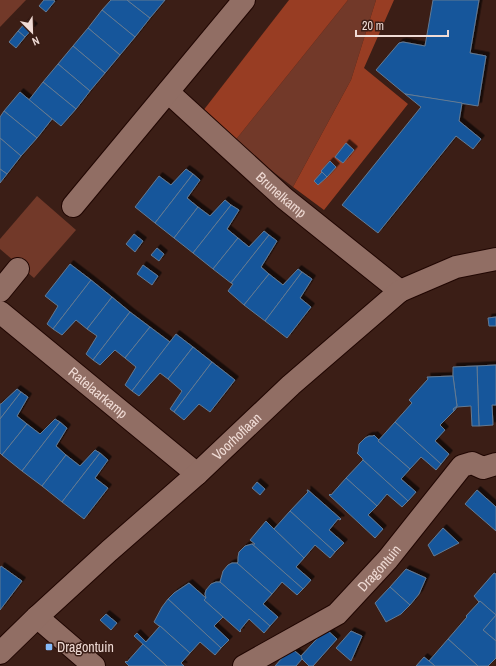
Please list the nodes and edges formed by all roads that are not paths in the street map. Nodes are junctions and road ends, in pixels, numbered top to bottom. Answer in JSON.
{"nodes":[{"id":1,"x":244,"y":0,"type":"edge"},
{"id":2,"x":168,"y":92,"type":"junction"},
{"id":3,"x":73,"y":206,"type":"dead end"},
{"id":4,"x":496,"y":259,"type":"edge"},
{"id":5,"x":18,"y":269,"type":"dead end"},
{"id":6,"x":0,"y":291,"type":"edge"},
{"id":7,"x":400,"y":291,"type":"junction"},
{"id":8,"x":0,"y":312,"type":"edge"},
{"id":9,"x":496,"y":464,"type":"edge"},
{"id":10,"x":197,"y":474,"type":"junction"},
{"id":11,"x":37,"y":617,"type":"junction"},
{"id":12,"x":0,"y":652,"type":"edge"},
{"id":13,"x":94,"y":666,"type":"edge"},
{"id":14,"x":244,"y":666,"type":"edge"}],
"edges":[{"from":1,"to":2,"type":"street"},
{"from":2,"to":3,"type":"street"},
{"from":2,"to":7,"type":"street","name":"Brunelkamp"},
{"from":4,"to":7,"type":"street","name":"Voorhoflaan"},
{"from":5,"to":6,"type":"street"},
{"from":7,"to":10,"type":"street","name":"Voorhoflaan"},
{"from":8,"to":10,"type":"street","name":"Ratelaarkamp"},
{"from":9,"to":14,"type":"street","name":"Dragontuin"},
{"from":10,"to":11,"type":"street","name":"Voorhoflaan"},
{"from":11,"to":12,"type":"street","name":"Voorhoflaan"},
{"from":11,"to":13,"type":"street"}]}
